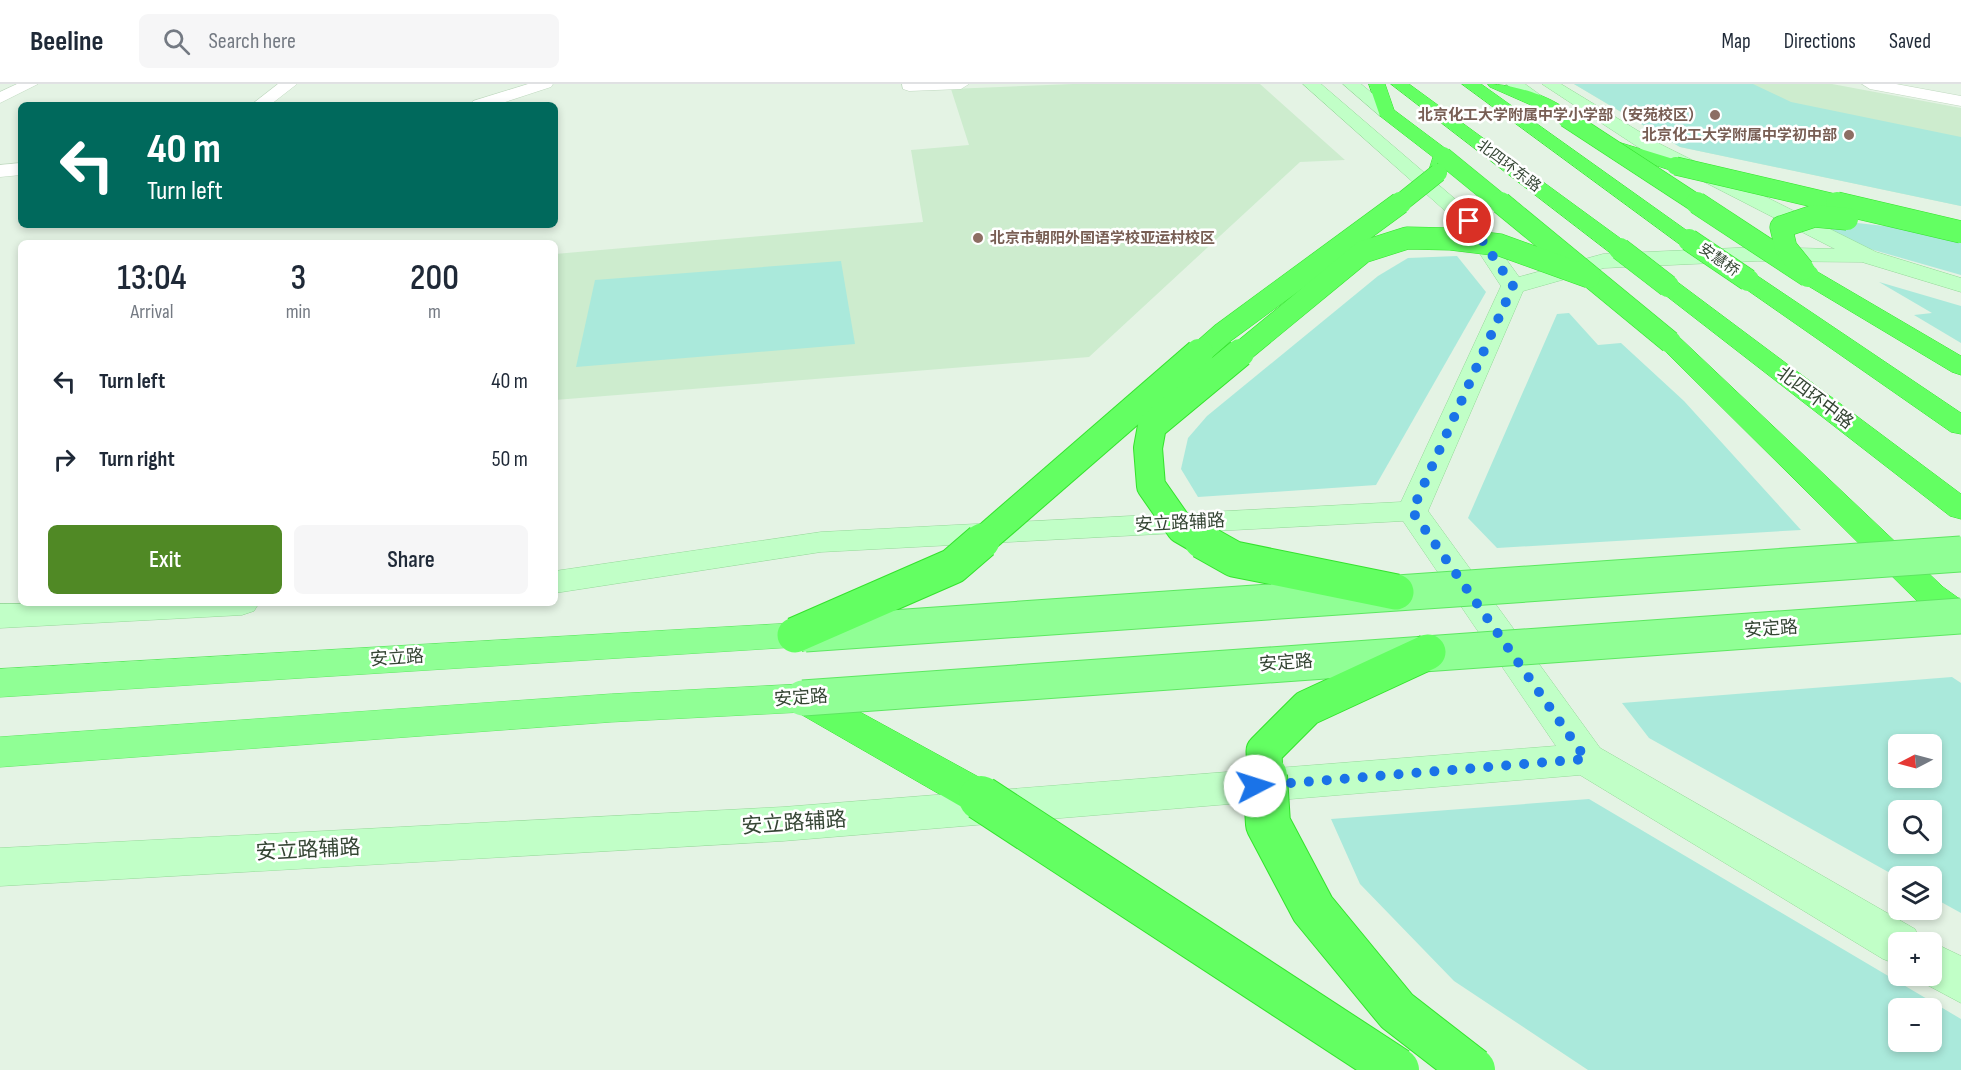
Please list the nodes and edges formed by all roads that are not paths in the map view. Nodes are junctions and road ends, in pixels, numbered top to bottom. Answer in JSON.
{"nodes":[{"id":1,"x":30,"y":84,"type":"edge"},
{"id":2,"x":289,"y":84,"type":"edge"},
{"id":3,"x":545,"y":84,"type":"edge"},
{"id":4,"x":961,"y":84,"type":"edge"},
{"id":5,"x":1311,"y":84,"type":"edge"},
{"id":6,"x":1351,"y":84,"type":"edge"},
{"id":7,"x":1377,"y":84,"type":"edge"},
{"id":8,"x":1399,"y":84,"type":"edge"},
{"id":9,"x":1470,"y":84,"type":"edge"},
{"id":10,"x":1496,"y":84,"type":"edge"},
{"id":11,"x":1514,"y":84,"type":"edge"},
{"id":12,"x":1550,"y":84,"type":"edge"},
{"id":13,"x":1870,"y":84,"type":"edge"},
{"id":14,"x":909,"y":86,"type":"dead end"},
{"id":15,"x":0,"y":98,"type":"edge"},
{"id":16,"x":1961,"y":100,"type":"edge"},
{"id":17,"x":263,"y":102,"type":"edge"},
{"id":18,"x":488,"y":102,"type":"edge"},
{"id":19,"x":1546,"y":105,"type":"junction"},
{"id":20,"x":1386,"y":111,"type":"junction"},
{"id":21,"x":1605,"y":143,"type":"junction"},
{"id":22,"x":1443,"y":156,"type":"junction"},
{"id":23,"x":18,"y":169,"type":"edge"},
{"id":24,"x":0,"y":171,"type":"edge"},
{"id":25,"x":1961,"y":232,"type":"edge"},
{"id":26,"x":1961,"y":242,"type":"edge"},
{"id":27,"x":1868,"y":257,"type":"junction"},
{"id":28,"x":1808,"y":276,"type":"junction"},
{"id":29,"x":1589,"y":277,"type":"junction"},
{"id":30,"x":1961,"y":285,"type":"edge"},
{"id":31,"x":1513,"y":286,"type":"junction"},
{"id":32,"x":1668,"y":286,"type":"joint"},
{"id":33,"x":1961,"y":367,"type":"edge"},
{"id":34,"x":1961,"y":426,"type":"edge"},
{"id":35,"x":1961,"y":509,"type":"edge"},
{"id":36,"x":1412,"y":511,"type":"junction"},
{"id":37,"x":1961,"y":554,"type":"edge"},
{"id":38,"x":558,"y":582,"type":"edge"},
{"id":39,"x":1396,"y":592,"type":"junction"},
{"id":40,"x":186,"y":606,"type":"edge"},
{"id":41,"x":0,"y":616,"type":"edge"},
{"id":42,"x":1961,"y":617,"type":"edge"},
{"id":43,"x":795,"y":634,"type":"junction"},
{"id":44,"x":1428,"y":652,"type":"junction"},
{"id":45,"x":0,"y":683,"type":"edge"},
{"id":46,"x":803,"y":698,"type":"junction"},
{"id":47,"x":0,"y":752,"type":"edge"},
{"id":48,"x":1586,"y":759,"type":"junction"},
{"id":49,"x":0,"y":867,"type":"edge"},
{"id":50,"x":1888,"y":937,"type":"edge"},
{"id":51,"x":1942,"y":970,"type":"edge"},
{"id":52,"x":1961,"y":981,"type":"edge"},
{"id":53,"x":1397,"y":1070,"type":"edge"},
{"id":54,"x":1473,"y":1070,"type":"edge"}],
"edges":[{"from":1,"to":15,"type":"street"},
{"from":2,"to":17,"type":"street"},
{"from":3,"to":18,"type":"street"},
{"from":4,"to":14,"type":"street"},
{"from":5,"to":31,"type":"street"},
{"from":6,"to":20,"type":"street"},
{"from":7,"to":20,"type":"highway"},
{"from":8,"to":32,"type":"highway","name":"北四环东路","bridge":true},
{"from":9,"to":34,"type":"highway","name":"安慧桥","bridge":true},
{"from":10,"to":19,"type":"highway"},
{"from":11,"to":19,"type":"street"},
{"from":12,"to":27,"type":"street"},
{"from":13,"to":16,"type":"street"},
{"from":19,"to":21,"type":"highway","bridge":true},
{"from":20,"to":22,"type":"highway"},
{"from":21,"to":25,"type":"highway","bridge":true},
{"from":21,"to":28,"type":"highway","bridge":true},
{"from":22,"to":29,"type":"highway","bridge":true},
{"from":22,"to":43,"type":"highway","bridge":true},
{"from":23,"to":24,"type":"street"},
{"from":26,"to":28,"type":"highway","bridge":true},
{"from":27,"to":30,"type":"street"},
{"from":27,"to":31,"type":"street"},
{"from":28,"to":33,"type":"highway"},
{"from":29,"to":39,"type":"highway","bridge":true},
{"from":29,"to":42,"type":"highway","bridge":true},
{"from":31,"to":36,"type":"street"},
{"from":32,"to":35,"type":"highway","name":"北四环中路"},
{"from":36,"to":38,"type":"street","name":"安立路辅路"},
{"from":36,"to":48,"type":"street"},
{"from":37,"to":39,"type":"main road","bridge":true},
{"from":39,"to":43,"type":"main road","bridge":true},
{"from":40,"to":41,"type":"street"},
{"from":42,"to":44,"type":"main road","name":"安定路","bridge":true},
{"from":43,"to":45,"type":"main road","name":"安立路"},
{"from":44,"to":46,"type":"main road","name":"安定路","bridge":true},
{"from":44,"to":54,"type":"highway","bridge":true},
{"from":46,"to":47,"type":"main road","name":"安定路"},
{"from":46,"to":53,"type":"highway","bridge":true},
{"from":48,"to":49,"type":"street","name":"安立路辅路"},
{"from":48,"to":50,"type":"street"},
{"from":51,"to":52,"type":"street"}]}
